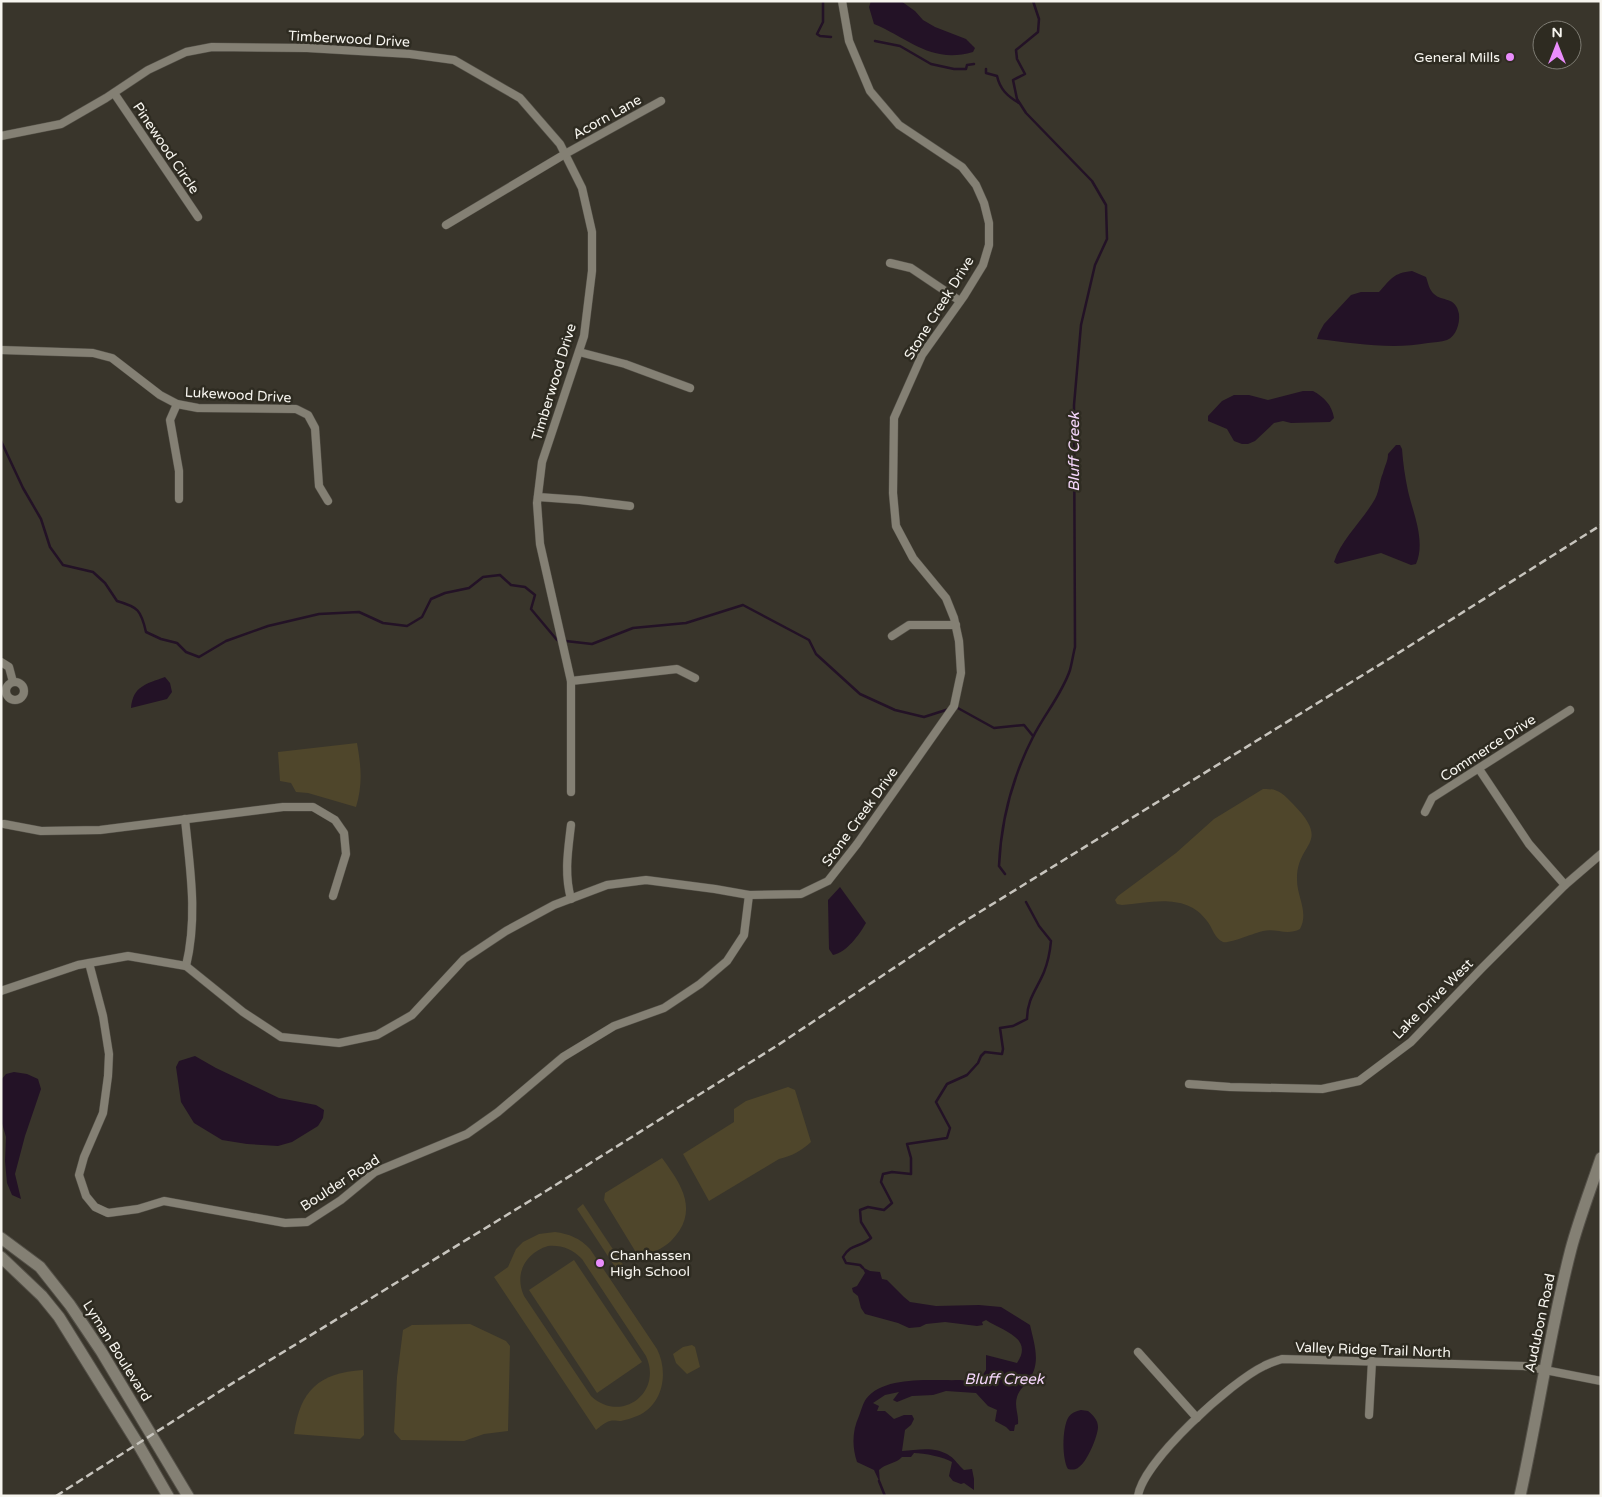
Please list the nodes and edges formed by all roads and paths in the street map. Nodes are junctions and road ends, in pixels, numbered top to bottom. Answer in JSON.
{"nodes":[{"id":1,"x":842,"y":1,"type":"edge"},
{"id":2,"x":114,"y":93,"type":"junction"},
{"id":3,"x":661,"y":101,"type":"dead end"},
{"id":4,"x":1,"y":136,"type":"edge"},
{"id":5,"x":565,"y":154,"type":"junction"},
{"id":6,"x":198,"y":217,"type":"dead end"},
{"id":7,"x":446,"y":225,"type":"dead end"},
{"id":8,"x":890,"y":263,"type":"dead end"},
{"id":9,"x":960,"y":300,"type":"junction"},
{"id":10,"x":1,"y":350,"type":"edge"},
{"id":11,"x":579,"y":352,"type":"junction"},
{"id":12,"x":690,"y":388,"type":"dead end"},
{"id":13,"x":178,"y":404,"type":"junction"},
{"id":14,"x":538,"y":497,"type":"junction"},
{"id":15,"x":179,"y":498,"type":"dead end"},
{"id":16,"x":328,"y":501,"type":"dead end"},
{"id":17,"x":630,"y":506,"type":"dead end"},
{"id":18,"x":956,"y":624,"type":"junction"},
{"id":19,"x":892,"y":636,"type":"dead end"},
{"id":20,"x":1,"y":662,"type":"edge"},
{"id":21,"x":695,"y":678,"type":"dead end"},
{"id":22,"x":571,"y":681,"type":"junction"},
{"id":23,"x":13,"y":682,"type":"dead end"},
{"id":24,"x":1570,"y":710,"type":"dead end"},
{"id":25,"x":1479,"y":770,"type":"junction"},
{"id":26,"x":571,"y":792,"type":"dead end"},
{"id":27,"x":1425,"y":812,"type":"dead end"},
{"id":28,"x":185,"y":819,"type":"junction"},
{"id":29,"x":4,"y":824,"type":"dead end"},
{"id":30,"x":571,"y":826,"type":"dead end"},
{"id":31,"x":1601,"y":854,"type":"edge"},
{"id":32,"x":1565,"y":886,"type":"junction"},
{"id":33,"x":749,"y":895,"type":"junction"},
{"id":34,"x":333,"y":896,"type":"dead end"},
{"id":35,"x":571,"y":899,"type":"junction"},
{"id":36,"x":89,"y":963,"type":"junction"},
{"id":37,"x":186,"y":966,"type":"junction"},
{"id":38,"x":1,"y":991,"type":"edge"},
{"id":39,"x":1189,"y":1084,"type":"dead end"},
{"id":40,"x":1601,"y":1158,"type":"edge"},
{"id":41,"x":1,"y":1238,"type":"edge"},
{"id":42,"x":1,"y":1257,"type":"edge"},
{"id":43,"x":1138,"y":1352,"type":"dead end"},
{"id":44,"x":1372,"y":1361,"type":"junction"},
{"id":45,"x":1545,"y":1370,"type":"junction"},
{"id":46,"x":1601,"y":1381,"type":"edge"},
{"id":47,"x":1370,"y":1415,"type":"dead end"},
{"id":48,"x":1197,"y":1418,"type":"junction"},
{"id":49,"x":168,"y":1496,"type":"edge"},
{"id":50,"x":188,"y":1496,"type":"edge"},
{"id":51,"x":1138,"y":1496,"type":"edge"},
{"id":52,"x":1520,"y":1496,"type":"edge"}],
"edges":[{"from":1,"to":9,"type":"street","name":"Stone Creek Drive"},
{"from":2,"to":4,"type":"street","name":"Timberwood Drive"},
{"from":2,"to":5,"type":"street","name":"Timberwood Drive"},
{"from":2,"to":6,"type":"street","name":"Pinewood Circle"},
{"from":3,"to":5,"type":"street","name":"Acorn Lane"},
{"from":5,"to":7,"type":"street","name":"Acorn Lane"},
{"from":5,"to":11,"type":"street","name":"Timberwood Drive"},
{"from":8,"to":9,"type":"street"},
{"from":9,"to":18,"type":"street","name":"Stone Creek Drive"},
{"from":10,"to":13,"type":"street","name":"Lukewood Drive"},
{"from":11,"to":12,"type":"street"},
{"from":11,"to":14,"type":"street","name":"Timberwood Drive"},
{"from":13,"to":15,"type":"street"},
{"from":13,"to":16,"type":"street","name":"Lukewood Drive"},
{"from":14,"to":17,"type":"street"},
{"from":14,"to":22,"type":"street","name":"Timberwood Drive"},
{"from":18,"to":19,"type":"street"},
{"from":18,"to":33,"type":"street","name":"Stone Creek Drive"},
{"from":20,"to":23,"type":"street"},
{"from":21,"to":22,"type":"street"},
{"from":22,"to":26,"type":"street","name":"Timberwood Drive"},
{"from":24,"to":25,"type":"street","name":"Commerce Drive"},
{"from":25,"to":27,"type":"street","name":"Commerce Drive"},
{"from":25,"to":32,"type":"street"},
{"from":28,"to":29,"type":"street"},
{"from":28,"to":34,"type":"street"},
{"from":28,"to":37,"type":"street"},
{"from":30,"to":35,"type":"street"},
{"from":31,"to":32,"type":"street","name":"Lake Drive West"},
{"from":32,"to":39,"type":"street","name":"Lake Drive West"},
{"from":33,"to":35,"type":"street","name":"Stone Creek Drive"},
{"from":33,"to":36,"type":"street","name":"Boulder Road"},
{"from":35,"to":37,"type":"street","name":"Stone Creek Drive"},
{"from":36,"to":37,"type":"street","name":"Stone Creek Drive"},
{"from":36,"to":38,"type":"street","name":"Stone Creek Drive"},
{"from":40,"to":45,"type":"main road","name":"Audubon Road"},
{"from":41,"to":50,"type":"main road","name":"Lyman Boulevard"},
{"from":42,"to":49,"type":"main road"},
{"from":43,"to":48,"type":"street"},
{"from":44,"to":45,"type":"street","name":"Valley Ridge Trail North"},
{"from":44,"to":47,"type":"street"},
{"from":44,"to":48,"type":"street","name":"Valley Ridge Trail North"},
{"from":45,"to":46,"type":"street","name":"Valley Ridge Trail North"},
{"from":45,"to":52,"type":"main road","name":"Audubon Road"},
{"from":48,"to":51,"type":"street","name":"Valley Ridge Trail North"}]}
